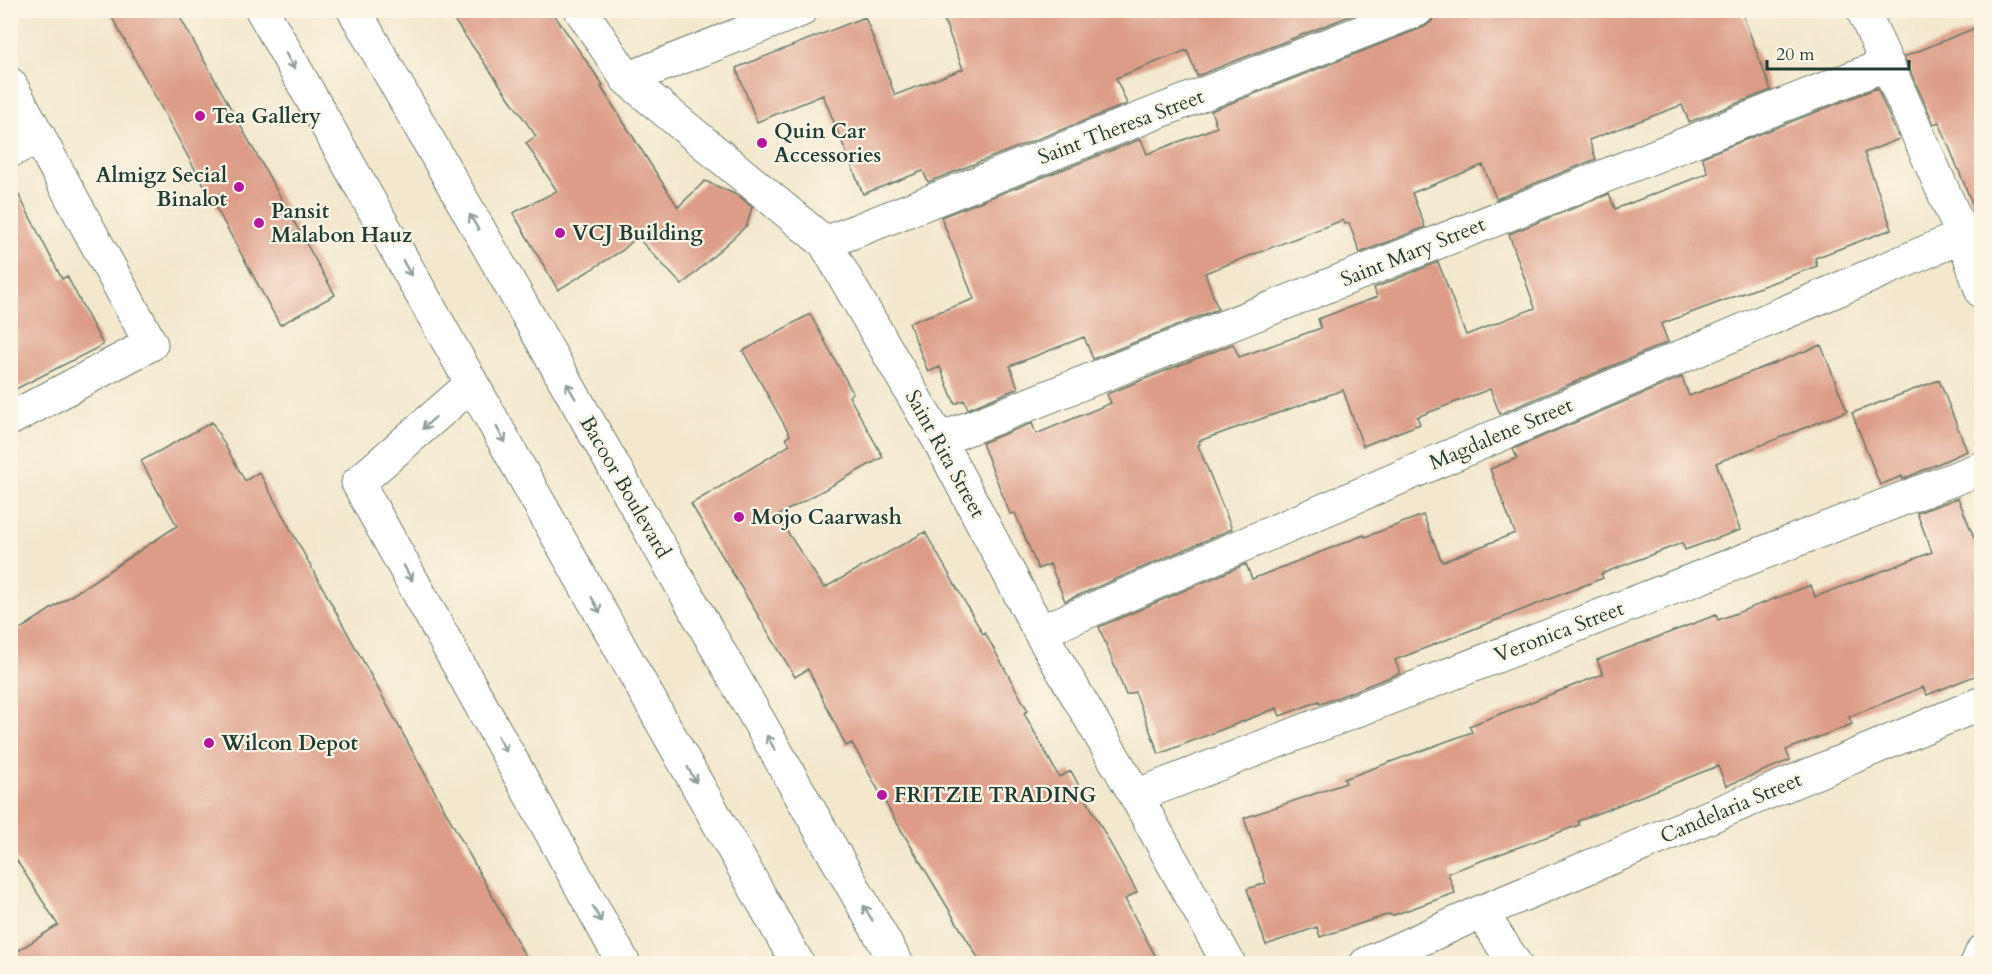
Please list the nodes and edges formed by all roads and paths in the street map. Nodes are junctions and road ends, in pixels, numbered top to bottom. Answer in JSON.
{"nodes":[{"id":1,"x":262,"y":10,"type":"edge"},
{"id":2,"x":354,"y":10,"type":"edge"},
{"id":3,"x":581,"y":10,"type":"edge"},
{"id":4,"x":801,"y":10,"type":"edge"},
{"id":5,"x":1417,"y":10,"type":"edge"},
{"id":6,"x":1863,"y":10,"type":"edge"},
{"id":7,"x":1887,"y":64,"type":"junction"},
{"id":8,"x":627,"y":79,"type":"junction"},
{"id":9,"x":10,"y":84,"type":"edge"},
{"id":10,"x":39,"y":136,"type":"junction"},
{"id":11,"x":10,"y":151,"type":"edge"},
{"id":12,"x":1962,"y":236,"type":"junction"},
{"id":13,"x":825,"y":243,"type":"junction"},
{"id":14,"x":1982,"y":292,"type":"edge"},
{"id":15,"x":472,"y":384,"type":"junction"},
{"id":16,"x":10,"y":419,"type":"edge"},
{"id":17,"x":939,"y":440,"type":"junction"},
{"id":18,"x":1982,"y":468,"type":"edge"},
{"id":19,"x":1040,"y":632,"type":"junction"},
{"id":20,"x":1982,"y":703,"type":"edge"},
{"id":21,"x":1136,"y":796,"type":"junction"},
{"id":22,"x":1481,"y":912,"type":"junction"},
{"id":23,"x":1982,"y":952,"type":"edge"},
{"id":24,"x":624,"y":963,"type":"edge"},
{"id":25,"x":798,"y":963,"type":"edge"},
{"id":26,"x":897,"y":963,"type":"edge"},
{"id":27,"x":1228,"y":963,"type":"edge"},
{"id":28,"x":1366,"y":963,"type":"edge"},
{"id":29,"x":1515,"y":963,"type":"edge"},
{"id":30,"x":1977,"y":963,"type":"edge"}],
"edges":[{"from":1,"to":15,"type":"street","one_way":true},
{"from":26,"to":2,"type":"street","name":"Bacoor Boulevard","one_way":true},
{"from":3,"to":8,"type":"street","name":"Saint Rita Street"},
{"from":4,"to":8,"type":"street"},
{"from":5,"to":13,"type":"street","name":"Saint Theresa Street"},
{"from":6,"to":7,"type":"street"},
{"from":7,"to":12,"type":"street"},
{"from":7,"to":17,"type":"street","name":"Saint Mary Street"},
{"from":8,"to":13,"type":"street","name":"Saint Rita Street"},
{"from":9,"to":10,"type":"street"},
{"from":10,"to":11,"type":"street"},
{"from":10,"to":16,"type":"street"},
{"from":12,"to":14,"type":"street"},
{"from":12,"to":19,"type":"street","name":"Magdalene Street"},
{"from":13,"to":17,"type":"street","name":"Saint Rita Street"},
{"from":15,"to":24,"type":"street","one_way":true},
{"from":15,"to":25,"type":"street","one_way":true},
{"from":17,"to":19,"type":"street","name":"Saint Rita Street"},
{"from":18,"to":21,"type":"street","name":"Veronica Street"},
{"from":19,"to":21,"type":"street","name":"Saint Rita Street"},
{"from":20,"to":22,"type":"street","name":"Candelaria Street"},
{"from":21,"to":27,"type":"street","name":"Saint Rita Street"},
{"from":22,"to":28,"type":"street","name":"Candelaria Street"},
{"from":22,"to":29,"type":"street"},
{"from":23,"to":30,"type":"street"}]}
